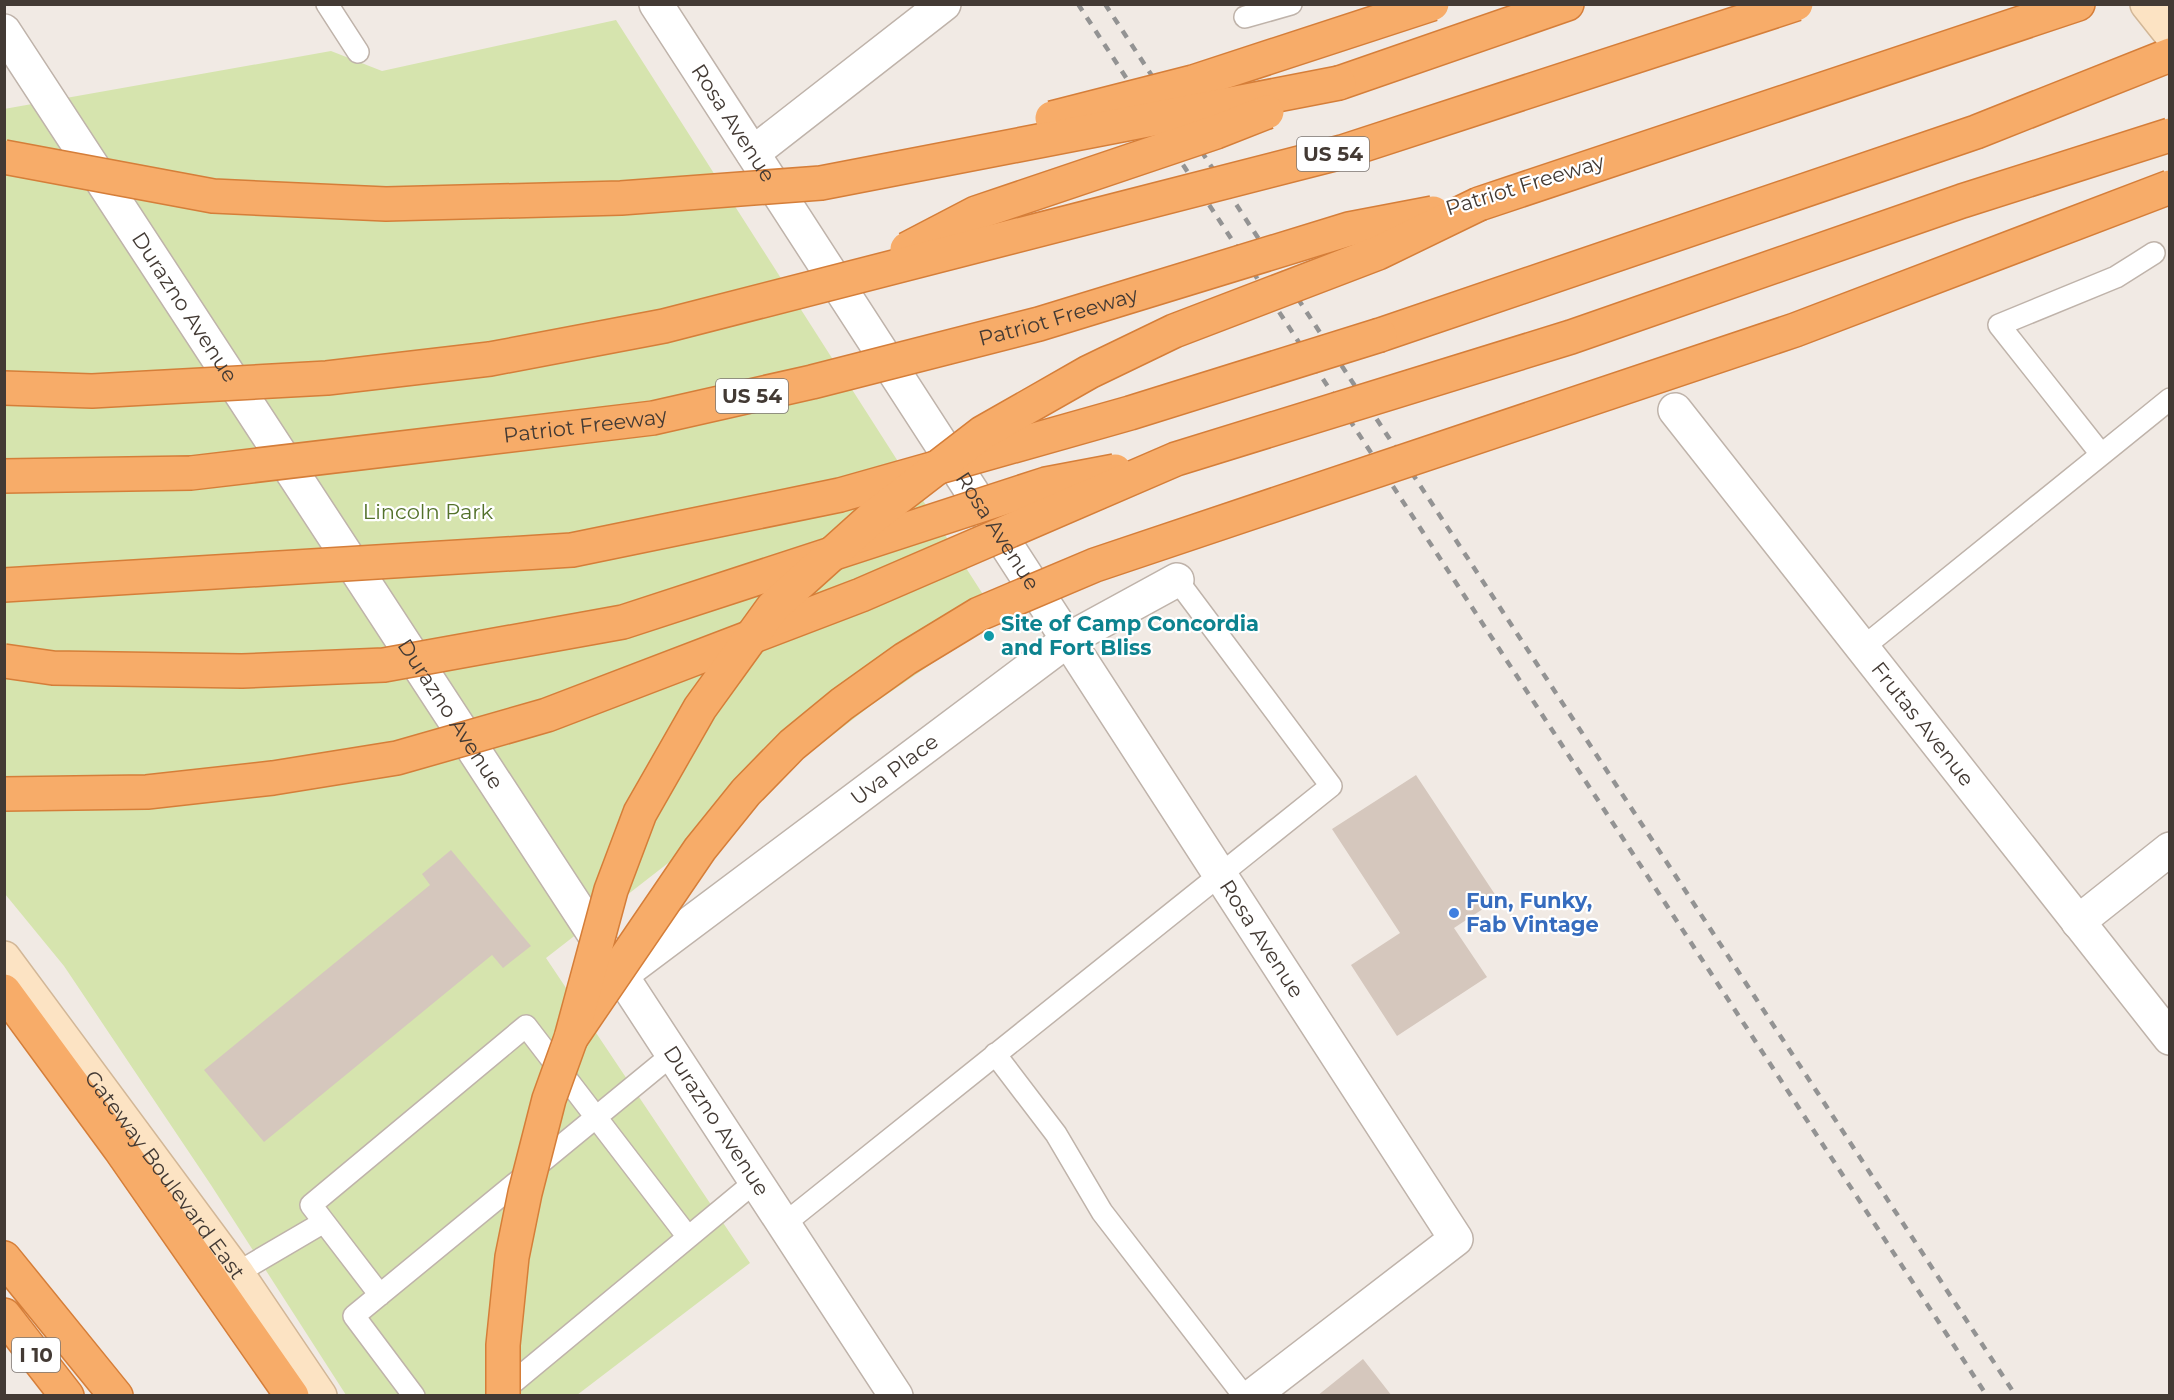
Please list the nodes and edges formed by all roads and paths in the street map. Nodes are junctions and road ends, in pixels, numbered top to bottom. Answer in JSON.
{"nodes":[{"id":1,"x":327,"y":4,"type":"edge"},
{"id":2,"x":656,"y":4,"type":"edge"},
{"id":3,"x":944,"y":4,"type":"edge"},
{"id":4,"x":1291,"y":4,"type":"edge"},
{"id":5,"x":1432,"y":4,"type":"edge"},
{"id":6,"x":1567,"y":4,"type":"edge"},
{"id":7,"x":1796,"y":4,"type":"edge"},
{"id":8,"x":2078,"y":4,"type":"edge"},
{"id":9,"x":2147,"y":4,"type":"edge"},
{"id":10,"x":1245,"y":17,"type":"dead end"},
{"id":11,"x":4,"y":32,"type":"edge"},
{"id":12,"x":2169,"y":33,"type":"edge"},
{"id":13,"x":358,"y":52,"type":"dead end"},
{"id":14,"x":2169,"y":55,"type":"edge"},
{"id":15,"x":1339,"y":83,"type":"junction"},
{"id":16,"x":2169,"y":135,"type":"edge"},
{"id":17,"x":753,"y":153,"type":"junction"},
{"id":18,"x":4,"y":157,"type":"edge"},
{"id":19,"x":954,"y":159,"type":"junction"},
{"id":20,"x":2169,"y":187,"type":"edge"},
{"id":21,"x":1479,"y":204,"type":"junction"},
{"id":22,"x":2154,"y":253,"type":"dead end"},
{"id":23,"x":862,"y":273,"type":"junction"},
{"id":24,"x":4,"y":388,"type":"edge"},
{"id":25,"x":2169,"y":399,"type":"edge"},
{"id":26,"x":1675,"y":410,"type":"dead end"},
{"id":27,"x":2101,"y":454,"type":"junction"},
{"id":28,"x":1176,"y":459,"type":"junction"},
{"id":29,"x":4,"y":476,"type":"edge"},
{"id":30,"x":1177,"y":580,"type":"joint"},
{"id":31,"x":4,"y":585,"type":"edge"},
{"id":32,"x":1069,"y":639,"type":"junction"},
{"id":33,"x":1861,"y":649,"type":"junction"},
{"id":34,"x":4,"y":661,"type":"edge"},
{"id":35,"x":4,"y":794,"type":"edge"},
{"id":36,"x":2169,"y":849,"type":"edge"},
{"id":37,"x":1221,"y":873,"type":"junction"},
{"id":38,"x":2078,"y":922,"type":"junction"},
{"id":39,"x":4,"y":958,"type":"edge"},
{"id":40,"x":621,"y":975,"type":"junction"},
{"id":41,"x":4,"y":991,"type":"edge"},
{"id":42,"x":571,"y":1038,"type":"junction"},
{"id":43,"x":2169,"y":1038,"type":"edge"},
{"id":44,"x":673,"y":1054,"type":"junction"},
{"id":45,"x":995,"y":1054,"type":"junction"},
{"id":46,"x":597,"y":1117,"type":"junction"},
{"id":47,"x":756,"y":1181,"type":"junction"},
{"id":48,"x":324,"y":1222,"type":"junction"},
{"id":49,"x":784,"y":1224,"type":"junction"},
{"id":50,"x":688,"y":1237,"type":"junction"},
{"id":51,"x":4,"y":1258,"type":"edge"},
{"id":52,"x":237,"y":1273,"type":"junction"},
{"id":53,"x":380,"y":1295,"type":"junction"},
{"id":54,"x":4,"y":1315,"type":"edge"},
{"id":55,"x":67,"y":1395,"type":"edge"},
{"id":56,"x":116,"y":1395,"type":"edge"},
{"id":57,"x":292,"y":1395,"type":"edge"},
{"id":58,"x":320,"y":1395,"type":"edge"},
{"id":59,"x":414,"y":1395,"type":"edge"},
{"id":60,"x":497,"y":1395,"type":"edge"},
{"id":61,"x":503,"y":1395,"type":"edge"},
{"id":62,"x":896,"y":1395,"type":"edge"},
{"id":63,"x":1245,"y":1395,"type":"edge"},
{"id":64,"x":1252,"y":1395,"type":"edge"}],
"edges":[{"from":1,"to":13,"type":"lane"},
{"from":2,"to":17,"type":"street","name":"Rosa Avenue"},
{"from":3,"to":17,"type":"street"},
{"from":4,"to":10,"type":"lane"},
{"from":5,"to":19,"type":"highway","bridge":true},
{"from":6,"to":15,"type":"highway"},
{"from":7,"to":23,"type":"highway","number":"US 54","bridge":true},
{"from":8,"to":21,"type":"highway","name":"Patriot Freeway","number":"US 54"},
{"from":9,"to":12,"type":"main road"},
{"from":11,"to":40,"type":"street","name":"Durazno Avenue"},
{"from":14,"to":31,"type":"highway","bridge":true},
{"from":15,"to":19,"type":"highway","bridge":true},
{"from":15,"to":23,"type":"highway","bridge":true},
{"from":16,"to":28,"type":"highway","bridge":true},
{"from":17,"to":32,"type":"street","name":"Rosa Avenue"},
{"from":18,"to":19,"type":"highway","bridge":true},
{"from":20,"to":42,"type":"highway","bridge":true},
{"from":21,"to":29,"type":"highway","name":"Patriot Freeway","number":"US 54","bridge":true},
{"from":21,"to":42,"type":"highway","bridge":true},
{"from":22,"to":27,"type":"lane"},
{"from":23,"to":24,"type":"highway","number":"US 54","bridge":true},
{"from":25,"to":27,"type":"lane"},
{"from":26,"to":33,"type":"street","name":"Frutas Avenue"},
{"from":27,"to":33,"type":"lane"},
{"from":28,"to":34,"type":"highway","bridge":true},
{"from":28,"to":35,"type":"highway","bridge":true},
{"from":30,"to":32,"type":"street","name":"Uva Place"},
{"from":30,"to":37,"type":"lane"},
{"from":32,"to":37,"type":"street","name":"Rosa Avenue"},
{"from":32,"to":40,"type":"street","name":"Uva Place"},
{"from":33,"to":38,"type":"street","name":"Frutas Avenue"},
{"from":36,"to":38,"type":"street"},
{"from":37,"to":45,"type":"lane"},
{"from":37,"to":64,"type":"street","name":"Rosa Avenue"},
{"from":38,"to":43,"type":"street","name":"Frutas Avenue"},
{"from":39,"to":52,"type":"main road","name":"Gateway Boulevard East"},
{"from":40,"to":44,"type":"street","name":"Durazno Avenue"},
{"from":41,"to":57,"type":"highway"},
{"from":42,"to":61,"type":"highway","bridge":true},
{"from":44,"to":46,"type":"lane"},
{"from":44,"to":47,"type":"street","name":"Durazno Avenue"},
{"from":45,"to":49,"type":"lane"},
{"from":45,"to":63,"type":"lane"},
{"from":46,"to":48,"type":"lane"},
{"from":46,"to":50,"type":"lane"},
{"from":46,"to":53,"type":"lane"},
{"from":47,"to":49,"type":"street","name":"Durazno Avenue"},
{"from":47,"to":50,"type":"lane"},
{"from":48,"to":52,"type":"lane"},
{"from":48,"to":53,"type":"lane"},
{"from":49,"to":62,"type":"street","name":"Durazno Avenue"},
{"from":50,"to":60,"type":"lane"},
{"from":51,"to":56,"type":"highway"},
{"from":52,"to":58,"type":"main road","name":"Gateway Boulevard East"},
{"from":53,"to":59,"type":"lane"},
{"from":54,"to":55,"type":"highway","number":"I 10"}]}
